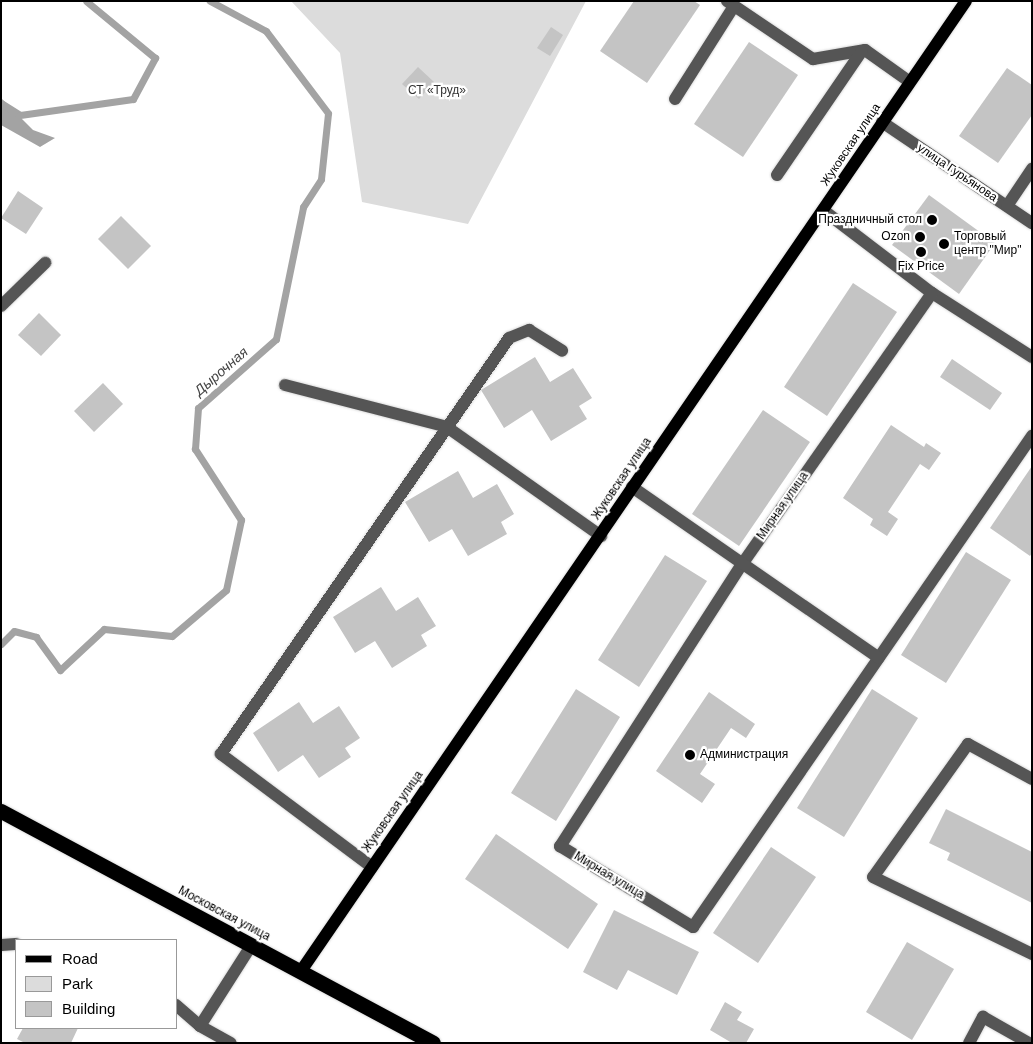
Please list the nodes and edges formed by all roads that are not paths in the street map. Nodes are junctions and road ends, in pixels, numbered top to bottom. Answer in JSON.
{"nodes":[{"id":1,"x":966,"y":1,"type":"edge"},
{"id":2,"x":731,"y":4,"type":"edge"},
{"id":3,"x":862,"y":51,"type":"junction"},
{"id":4,"x":910,"y":82,"type":"junction"},
{"id":5,"x":675,"y":99,"type":"dead end"},
{"id":6,"x":882,"y":122,"type":"junction"},
{"id":7,"x":1032,"y":169,"type":"edge"},
{"id":8,"x":777,"y":175,"type":"dead end"},
{"id":9,"x":1007,"y":206,"type":"junction"},
{"id":10,"x":823,"y":210,"type":"junction"},
{"id":11,"x":1032,"y":223,"type":"edge"},
{"id":12,"x":45,"y":263,"type":"dead end"},
{"id":13,"x":932,"y":293,"type":"junction"},
{"id":14,"x":1,"y":306,"type":"edge"},
{"id":15,"x":562,"y":351,"type":"dead end"},
{"id":16,"x":1032,"y":357,"type":"edge"},
{"id":17,"x":285,"y":386,"type":"dead end"},
{"id":18,"x":448,"y":426,"type":"junction"},
{"id":19,"x":1032,"y":436,"type":"edge"},
{"id":20,"x":632,"y":487,"type":"junction"},
{"id":21,"x":601,"y":536,"type":"junction"},
{"id":22,"x":742,"y":564,"type":"junction"},
{"id":23,"x":879,"y":658,"type":"junction"},
{"id":24,"x":1032,"y":779,"type":"edge"},
{"id":25,"x":1,"y":811,"type":"edge"},
{"id":26,"x":372,"y":867,"type":"junction"},
{"id":27,"x":15,"y":944,"type":"edge"},
{"id":28,"x":1,"y":945,"type":"edge"},
{"id":29,"x":251,"y":946,"type":"junction"},
{"id":30,"x":1032,"y":954,"type":"edge"},
{"id":31,"x":301,"y":971,"type":"junction"},
{"id":32,"x":178,"y":1007,"type":"edge"},
{"id":33,"x":200,"y":1026,"type":"junction"},
{"id":34,"x":231,"y":1043,"type":"edge"},
{"id":35,"x":433,"y":1043,"type":"edge"},
{"id":36,"x":969,"y":1043,"type":"edge"},
{"id":37,"x":1030,"y":1043,"type":"edge"}],
"edges":[{"from":1,"to":4,"type":"main road","name":"Жуковская улица"},
{"from":2,"to":3,"type":"street"},
{"from":2,"to":5,"type":"street"},
{"from":3,"to":4,"type":"street"},
{"from":3,"to":8,"type":"street"},
{"from":4,"to":6,"type":"main road","name":"Жуковская улица"},
{"from":6,"to":9,"type":"street","name":"улица Гурьянова"},
{"from":6,"to":10,"type":"main road","name":"Жуковская улица"},
{"from":7,"to":9,"type":"street"},
{"from":9,"to":11,"type":"street","name":"улица Гурьянова"},
{"from":10,"to":13,"type":"street"},
{"from":10,"to":20,"type":"main road","name":"Жуковская улица"},
{"from":12,"to":14,"type":"street"},
{"from":13,"to":16,"type":"street"},
{"from":13,"to":22,"type":"street","name":"Мирная улица"},
{"from":15,"to":18,"type":"street"},
{"from":17,"to":18,"type":"street"},
{"from":18,"to":21,"type":"street"},
{"from":18,"to":26,"type":"street"},
{"from":19,"to":23,"type":"street","name":"Мирная улица"},
{"from":20,"to":21,"type":"main road","name":"Жуковская улица"},
{"from":20,"to":22,"type":"street"},
{"from":21,"to":26,"type":"main road","name":"Жуковская улица"},
{"from":22,"to":23,"type":"street"},
{"from":22,"to":23,"type":"street","name":"Мирная улица"},
{"from":24,"to":30,"type":"street"},
{"from":25,"to":29,"type":"highway","name":"Московская улица"},
{"from":26,"to":31,"type":"main road","name":"Жуковская улица"},
{"from":27,"to":28,"type":"street"},
{"from":29,"to":31,"type":"highway","name":"Московская улица"},
{"from":29,"to":33,"type":"street"},
{"from":31,"to":35,"type":"highway","name":"Московская улица"},
{"from":32,"to":33,"type":"street"},
{"from":33,"to":34,"type":"street"},
{"from":36,"to":37,"type":"street"}]}
